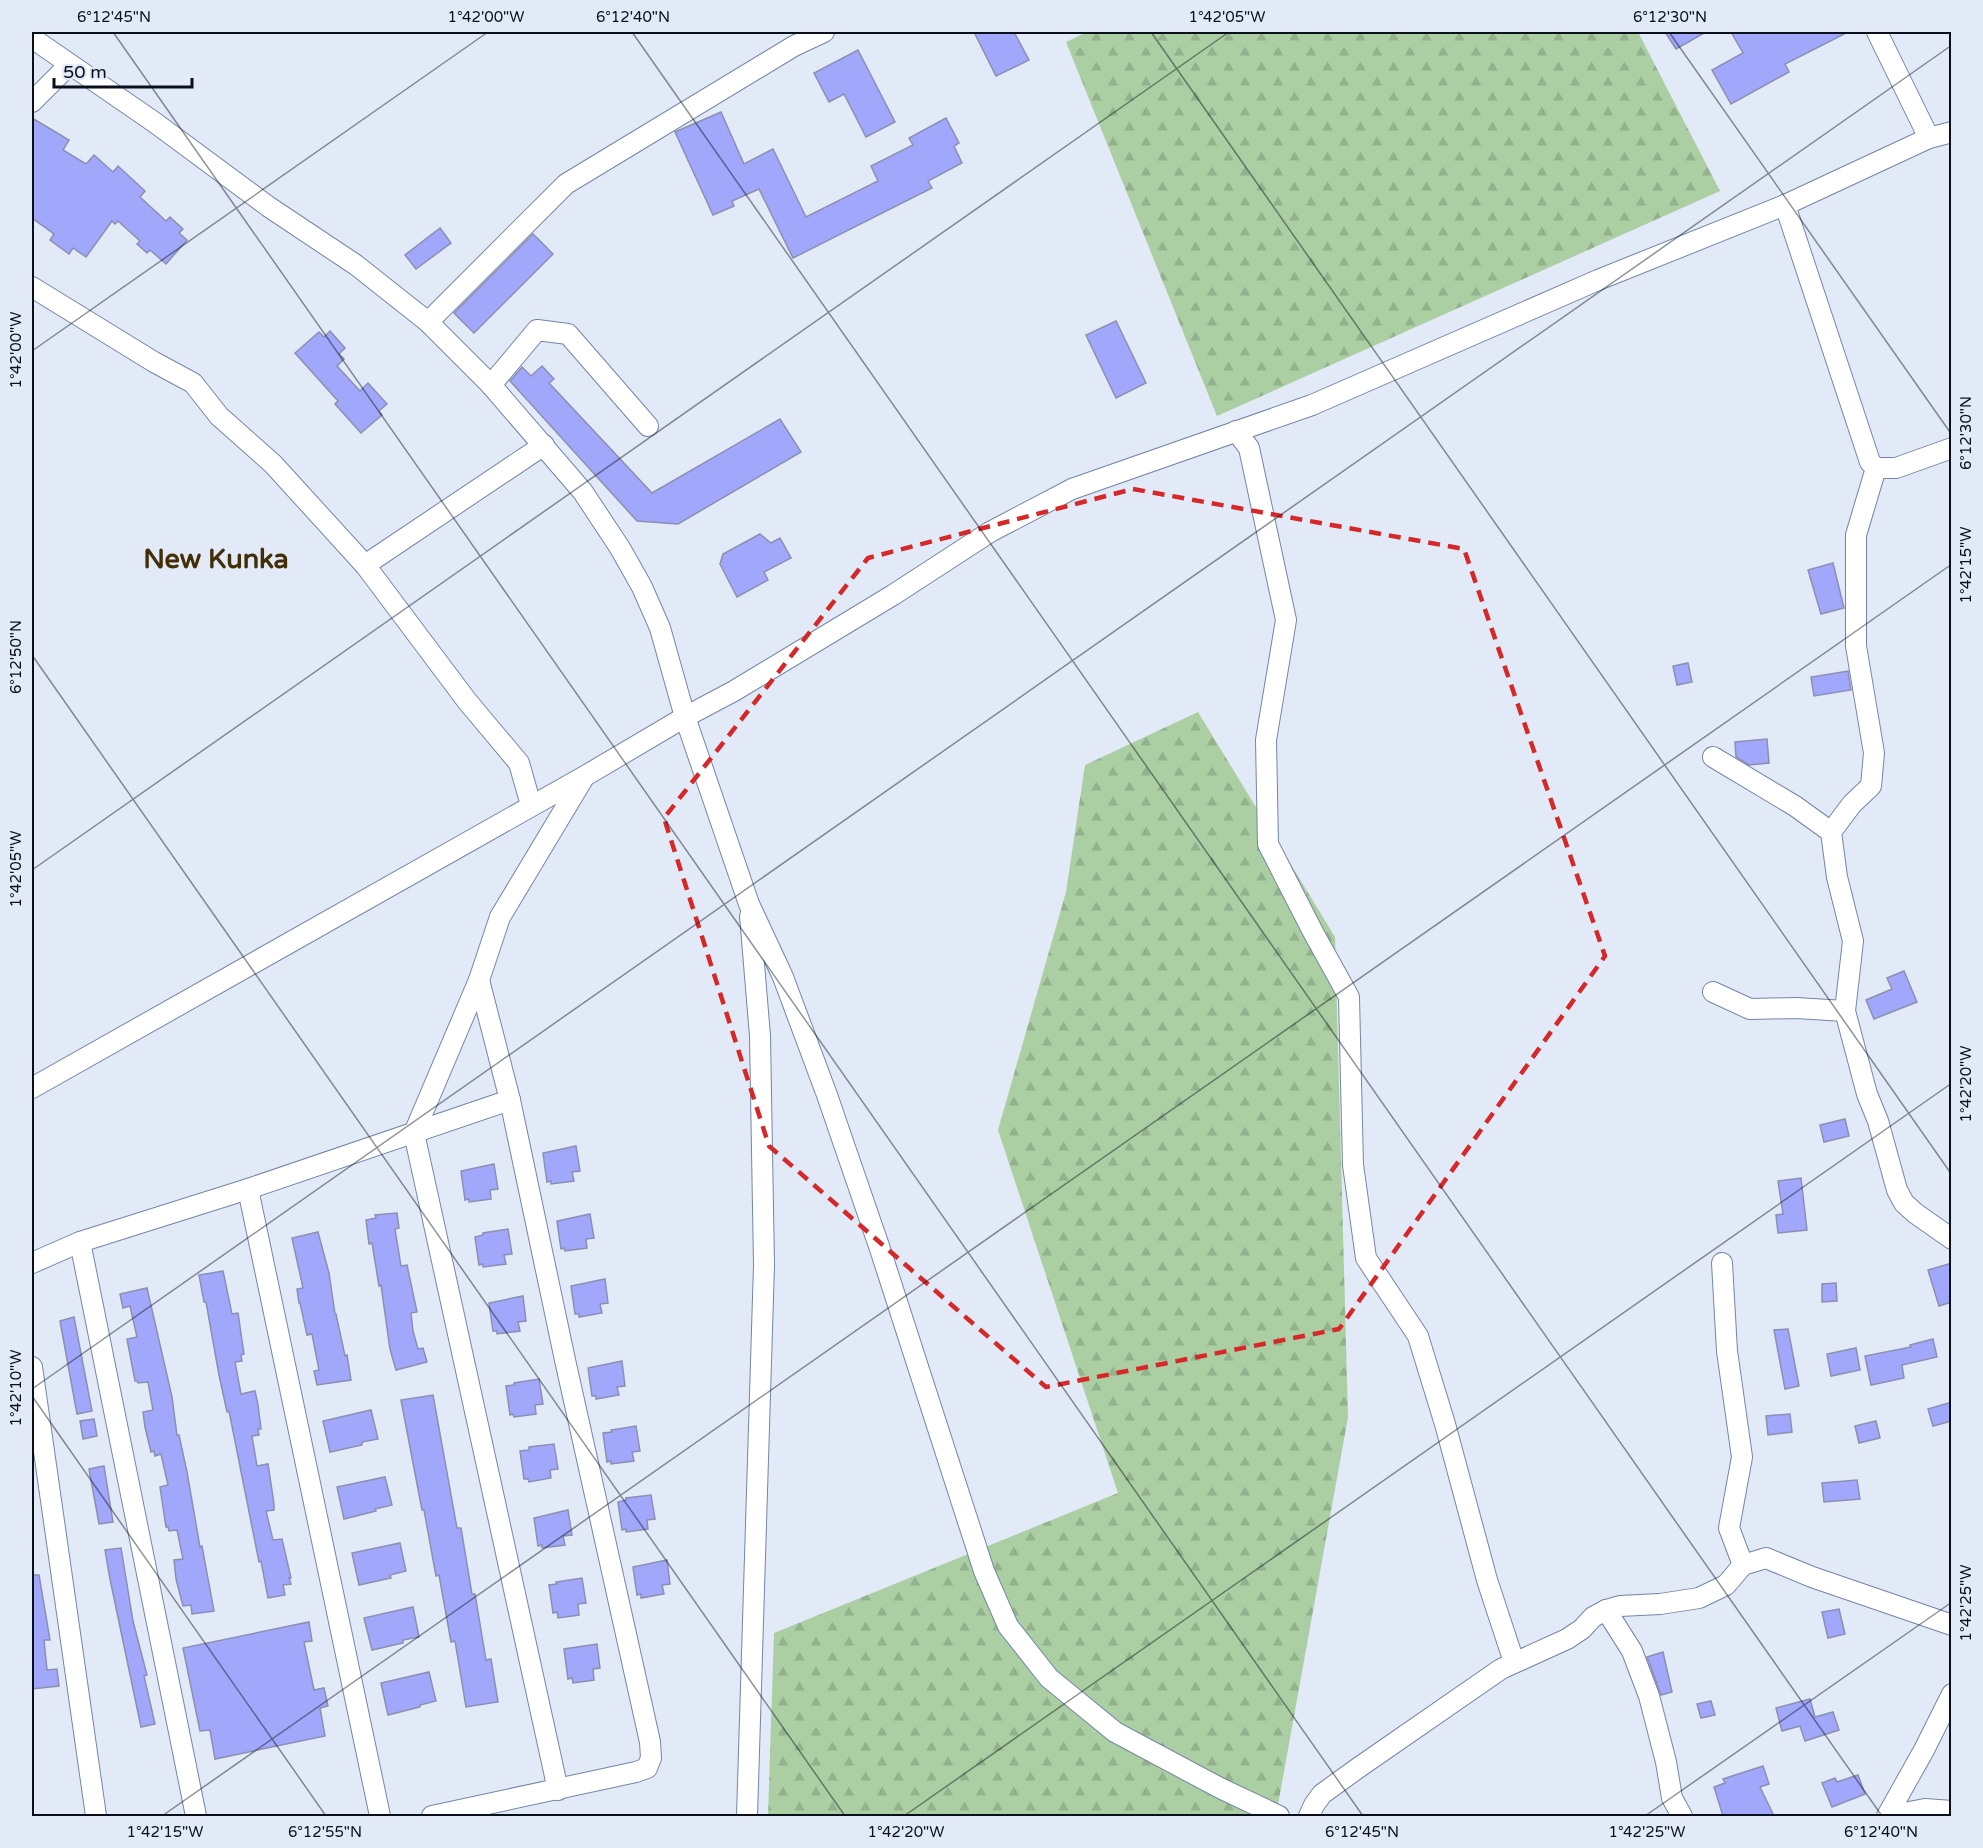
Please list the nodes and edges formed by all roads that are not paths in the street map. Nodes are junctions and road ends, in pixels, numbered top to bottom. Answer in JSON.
{"nodes":[{"id":1,"x":824,"y":32,"type":"edge"},
{"id":2,"x":1877,"y":32,"type":"edge"},
{"id":3,"x":32,"y":38,"type":"edge"},
{"id":4,"x":69,"y":65,"type":"junction"},
{"id":5,"x":32,"y":102,"type":"edge"},
{"id":6,"x":1952,"y":132,"type":"edge"},
{"id":7,"x":1929,"y":138,"type":"junction"},
{"id":8,"x":1785,"y":205,"type":"junction"},
{"id":9,"x":32,"y":286,"type":"edge"},
{"id":10,"x":428,"y":322,"type":"junction"},
{"id":11,"x":491,"y":384,"type":"junction"},
{"id":12,"x":648,"y":426,"type":"dead end"},
{"id":13,"x":1236,"y":430,"type":"junction"},
{"id":14,"x":544,"y":445,"type":"junction"},
{"id":15,"x":1952,"y":448,"type":"edge"},
{"id":16,"x":1876,"y":468,"type":"junction"},
{"id":17,"x":365,"y":565,"type":"junction"},
{"id":18,"x":685,"y":717,"type":"junction"},
{"id":19,"x":1713,"y":757,"type":"dead end"},
{"id":20,"x":585,"y":776,"type":"junction"},
{"id":21,"x":531,"y":806,"type":"junction"},
{"id":22,"x":1831,"y":832,"type":"junction"},
{"id":23,"x":749,"y":904,"type":"junction"},
{"id":24,"x":479,"y":980,"type":"junction"},
{"id":25,"x":1713,"y":992,"type":"dead end"},
{"id":26,"x":1845,"y":1011,"type":"junction"},
{"id":27,"x":32,"y":1088,"type":"edge"},
{"id":28,"x":510,"y":1100,"type":"junction"},
{"id":29,"x":414,"y":1133,"type":"junction"},
{"id":30,"x":248,"y":1189,"type":"junction"},
{"id":31,"x":1952,"y":1239,"type":"edge"},
{"id":32,"x":80,"y":1242,"type":"junction"},
{"id":33,"x":32,"y":1263,"type":"edge"},
{"id":34,"x":1722,"y":1263,"type":"dead end"},
{"id":35,"x":32,"y":1366,"type":"edge"},
{"id":36,"x":1743,"y":1564,"type":"junction"},
{"id":37,"x":1606,"y":1611,"type":"junction"},
{"id":38,"x":1952,"y":1625,"type":"edge"},
{"id":39,"x":1514,"y":1662,"type":"junction"},
{"id":40,"x":1952,"y":1694,"type":"edge"},
{"id":41,"x":558,"y":1790,"type":"junction"},
{"id":42,"x":1952,"y":1811,"type":"edge"},
{"id":43,"x":96,"y":1816,"type":"edge"},
{"id":44,"x":196,"y":1816,"type":"edge"},
{"id":45,"x":380,"y":1816,"type":"edge"},
{"id":46,"x":432,"y":1816,"type":"edge"},
{"id":47,"x":747,"y":1816,"type":"edge"},
{"id":48,"x":1279,"y":1816,"type":"edge"},
{"id":49,"x":1310,"y":1816,"type":"edge"},
{"id":50,"x":1682,"y":1816,"type":"edge"},
{"id":51,"x":1888,"y":1816,"type":"edge"}],
"edges":[{"from":1,"to":10,"type":"street"},
{"from":2,"to":7,"type":"street"},
{"from":3,"to":4,"type":"street"},
{"from":4,"to":5,"type":"street"},
{"from":4,"to":10,"type":"street"},
{"from":6,"to":7,"type":"street"},
{"from":7,"to":8,"type":"street"},
{"from":8,"to":13,"type":"street"},
{"from":8,"to":16,"type":"street"},
{"from":9,"to":17,"type":"street"},
{"from":10,"to":11,"type":"street"},
{"from":11,"to":12,"type":"street"},
{"from":11,"to":14,"type":"street"},
{"from":13,"to":18,"type":"street"},
{"from":13,"to":39,"type":"street"},
{"from":14,"to":17,"type":"street"},
{"from":14,"to":18,"type":"street"},
{"from":15,"to":16,"type":"street"},
{"from":16,"to":22,"type":"street"},
{"from":17,"to":21,"type":"street"},
{"from":18,"to":20,"type":"street"},
{"from":18,"to":23,"type":"street"},
{"from":19,"to":22,"type":"street"},
{"from":20,"to":21,"type":"street"},
{"from":20,"to":24,"type":"street"},
{"from":21,"to":27,"type":"street"},
{"from":22,"to":26,"type":"street"},
{"from":23,"to":47,"type":"street"},
{"from":23,"to":48,"type":"street"},
{"from":24,"to":28,"type":"street"},
{"from":24,"to":29,"type":"street"},
{"from":25,"to":26,"type":"street"},
{"from":26,"to":31,"type":"street"},
{"from":28,"to":29,"type":"street"},
{"from":28,"to":41,"type":"street"},
{"from":29,"to":30,"type":"street"},
{"from":29,"to":41,"type":"street"},
{"from":30,"to":32,"type":"street"},
{"from":30,"to":45,"type":"street"},
{"from":32,"to":33,"type":"street"},
{"from":32,"to":44,"type":"street"},
{"from":34,"to":36,"type":"street"},
{"from":35,"to":43,"type":"street"},
{"from":36,"to":37,"type":"street"},
{"from":36,"to":38,"type":"street"},
{"from":37,"to":39,"type":"street"},
{"from":37,"to":50,"type":"street"},
{"from":39,"to":49,"type":"street"},
{"from":40,"to":51,"type":"street"},
{"from":41,"to":46,"type":"street"},
{"from":42,"to":51,"type":"street"}]}
